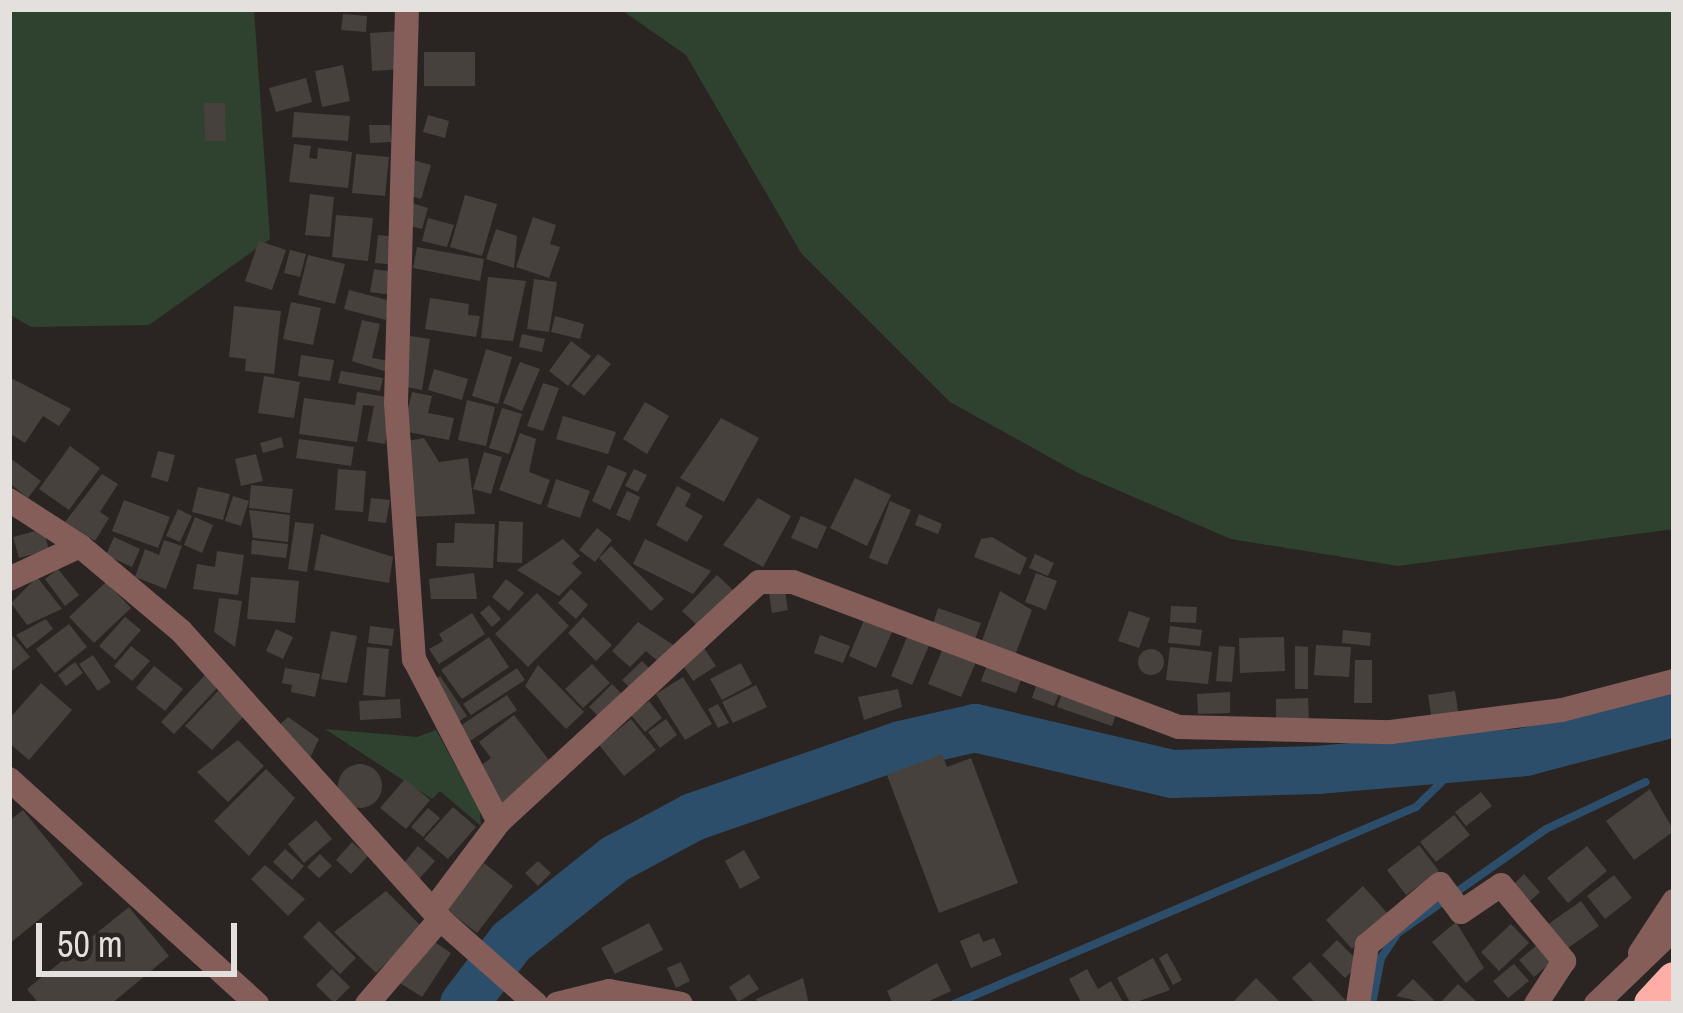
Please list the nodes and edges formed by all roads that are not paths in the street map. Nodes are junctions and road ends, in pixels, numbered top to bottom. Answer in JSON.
{"nodes":[{"id":1,"x":406,"y":9,"type":"edge"},
{"id":2,"x":9,"y":500,"type":"edge"},
{"id":3,"x":80,"y":546,"type":"junction"},
{"id":4,"x":9,"y":579,"type":"edge"},
{"id":5,"x":1674,"y":681,"type":"edge"},
{"id":6,"x":9,"y":779,"type":"edge"},
{"id":7,"x":500,"y":822,"type":"junction"},
{"id":8,"x":1674,"y":901,"type":"edge"},
{"id":9,"x":436,"y":914,"type":"junction"},
{"id":10,"x":1674,"y":928,"type":"edge"},
{"id":11,"x":1639,"y":961,"type":"junction"},
{"id":12,"x":1674,"y":980,"type":"edge"},
{"id":13,"x":532,"y":1000,"type":"edge"},
{"id":14,"x":257,"y":1004,"type":"edge"},
{"id":15,"x":368,"y":1004,"type":"edge"},
{"id":16,"x":557,"y":1004,"type":"edge"},
{"id":17,"x":681,"y":1004,"type":"edge"},
{"id":18,"x":1358,"y":1004,"type":"edge"},
{"id":19,"x":1536,"y":1004,"type":"edge"},
{"id":20,"x":1596,"y":1004,"type":"edge"},
{"id":21,"x":1652,"y":1004,"type":"edge"}],
"edges":[{"from":1,"to":7,"type":"street"},
{"from":2,"to":3,"type":"street"},
{"from":3,"to":4,"type":"street"},
{"from":3,"to":9,"type":"street"},
{"from":5,"to":7,"type":"street"},
{"from":6,"to":14,"type":"street"},
{"from":7,"to":9,"type":"street"},
{"from":8,"to":11,"type":"street"},
{"from":9,"to":13,"type":"street"},
{"from":9,"to":15,"type":"street"},
{"from":10,"to":11,"type":"street"},
{"from":11,"to":20,"type":"street"},
{"from":12,"to":21,"type":"highway"},
{"from":16,"to":17,"type":"street"},
{"from":18,"to":19,"type":"street"}]}
